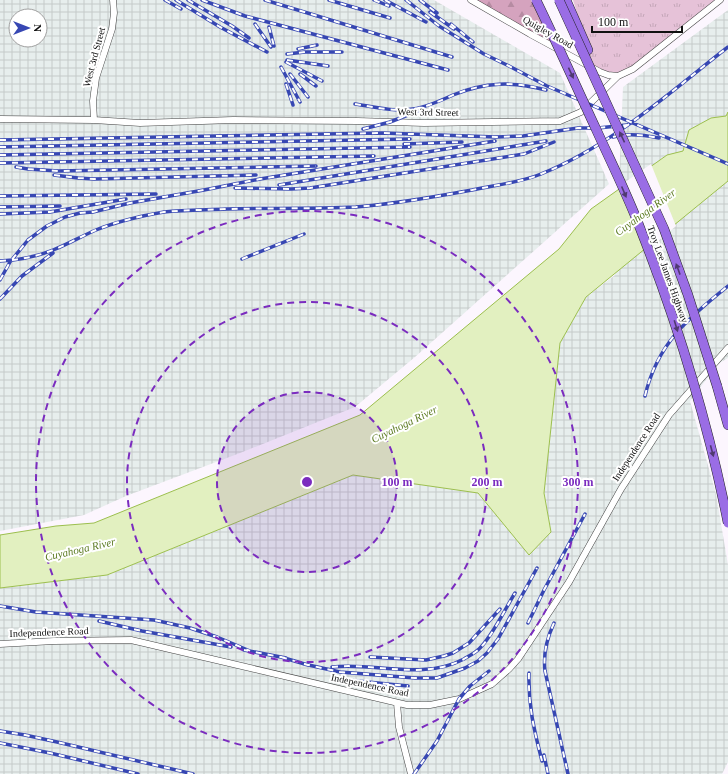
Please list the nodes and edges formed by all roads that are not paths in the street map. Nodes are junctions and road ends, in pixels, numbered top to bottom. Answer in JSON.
{"nodes":[{"id":1,"x":113,"y":0,"type":"edge"},
{"id":2,"x":471,"y":0,"type":"edge"},
{"id":3,"x":536,"y":0,"type":"edge"},
{"id":4,"x":559,"y":0,"type":"edge"},
{"id":5,"x":566,"y":0,"type":"edge"},
{"id":6,"x":720,"y":0,"type":"edge"},
{"id":7,"x":591,"y":72,"type":"junction"},
{"id":8,"x":618,"y":76,"type":"junction"},
{"id":9,"x":0,"y":119,"type":"edge"},
{"id":10,"x":94,"y":120,"type":"junction"},
{"id":11,"x":728,"y":348,"type":"edge"},
{"id":12,"x":728,"y":425,"type":"edge"},
{"id":13,"x":728,"y":523,"type":"edge"},
{"id":14,"x":0,"y":644,"type":"edge"},
{"id":15,"x":397,"y":703,"type":"junction"},
{"id":16,"x":412,"y":774,"type":"edge"}],
"edges":[{"from":1,"to":10,"type":"street","name":"West 3rd Street"},
{"from":2,"to":8,"type":"street","name":"Quigley Road"},
{"from":3,"to":13,"type":"highway","name":"Troy Lee James Highway","one_way":true,"bridge":true},
{"from":4,"to":7,"type":"highway","name":"Troy Lee James Highway","bridge":true},
{"from":5,"to":7,"type":"highway","bridge":true},
{"from":6,"to":8,"type":"street","name":"West 3rd Street"},
{"from":12,"to":7,"type":"highway","name":"Troy Lee James Highway","one_way":true,"bridge":true},
{"from":8,"to":10,"type":"street","name":"West 3rd Street"},
{"from":9,"to":10,"type":"street","name":"West 3rd Street"},
{"from":11,"to":15,"type":"street","name":"Independence Road"},
{"from":14,"to":15,"type":"street","name":"Independence Road"},
{"from":15,"to":16,"type":"street"}]}
